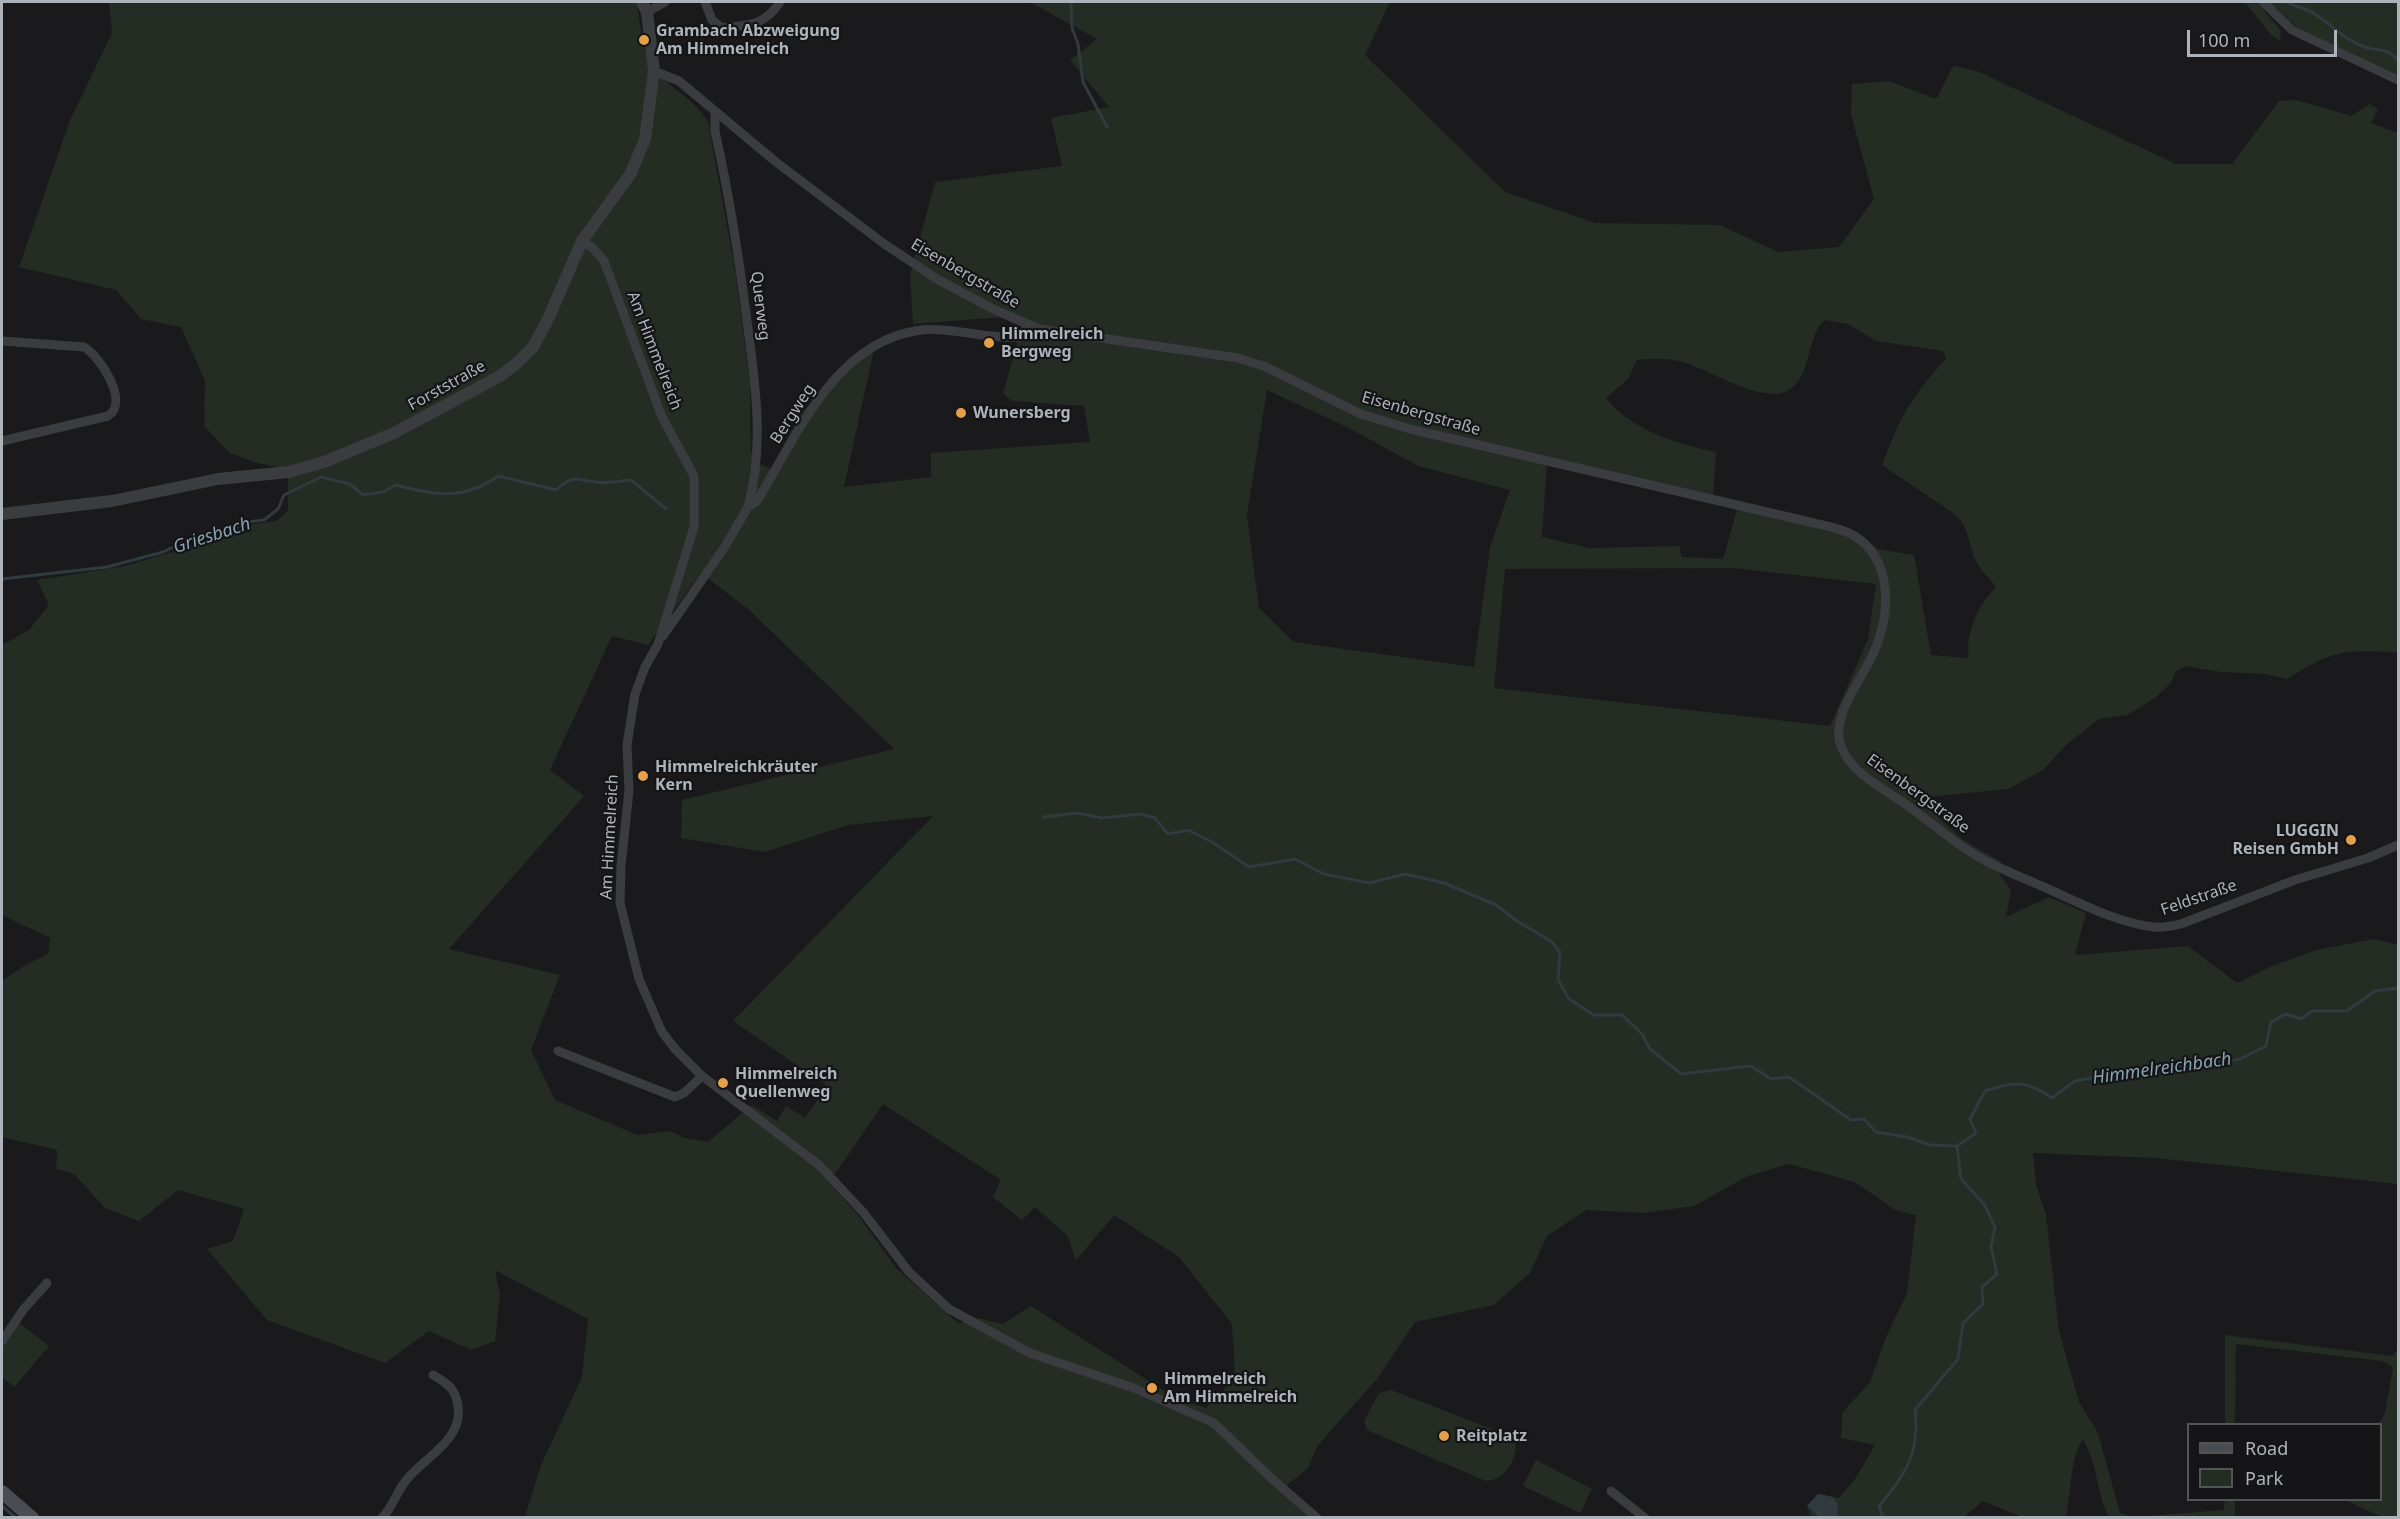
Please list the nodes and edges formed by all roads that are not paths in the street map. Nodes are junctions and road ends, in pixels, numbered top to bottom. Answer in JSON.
{"nodes":[{"id":1,"x":665,"y":2,"type":"edge"},
{"id":2,"x":705,"y":2,"type":"edge"},
{"id":3,"x":780,"y":2,"type":"edge"},
{"id":4,"x":2263,"y":2,"type":"edge"},
{"id":5,"x":644,"y":7,"type":"edge"},
{"id":6,"x":654,"y":71,"type":"junction"},
{"id":7,"x":2398,"y":80,"type":"edge"},
{"id":8,"x":715,"y":111,"type":"junction"},
{"id":9,"x":582,"y":241,"type":"junction"},
{"id":10,"x":1028,"y":326,"type":"junction"},
{"id":11,"x":2,"y":341,"type":"edge"},
{"id":12,"x":2,"y":441,"type":"edge"},
{"id":13,"x":748,"y":507,"type":"junction"},
{"id":14,"x":2,"y":514,"type":"edge"},
{"id":15,"x":658,"y":644,"type":"junction"},
{"id":16,"x":2398,"y":845,"type":"edge"},
{"id":17,"x":1979,"y":857,"type":"joint"},
{"id":18,"x":558,"y":1050,"type":"dead end"},
{"id":19,"x":702,"y":1076,"type":"junction"},
{"id":20,"x":47,"y":1283,"type":"dead end"},
{"id":21,"x":2,"y":1341,"type":"edge"},
{"id":22,"x":433,"y":1375,"type":"dead end"},
{"id":23,"x":1611,"y":1491,"type":"dead end"},
{"id":24,"x":2,"y":1492,"type":"edge"},
{"id":25,"x":32,"y":1518,"type":"edge"},
{"id":26,"x":382,"y":1518,"type":"edge"},
{"id":27,"x":1317,"y":1518,"type":"edge"},
{"id":28,"x":1646,"y":1518,"type":"edge"}],
"edges":[{"from":1,"to":5,"type":"street"},
{"from":2,"to":3,"type":"street"},
{"from":4,"to":7,"type":"street"},
{"from":5,"to":6,"type":"street","name":"Forststraße"},
{"from":6,"to":8,"type":"street","name":"Eisenbergstraße"},
{"from":6,"to":9,"type":"street","name":"Forststraße"},
{"from":8,"to":10,"type":"street","name":"Eisenbergstraße"},
{"from":8,"to":13,"type":"street","name":"Querweg"},
{"from":9,"to":14,"type":"street","name":"Forststraße"},
{"from":9,"to":15,"type":"street","name":"Am Himmelreich"},
{"from":10,"to":13,"type":"street","name":"Bergweg"},
{"from":10,"to":17,"type":"street","name":"Eisenbergstraße"},
{"from":11,"to":12,"type":"street"},
{"from":13,"to":15,"type":"street","name":"Bergweg"},
{"from":15,"to":19,"type":"street","name":"Am Himmelreich"},
{"from":16,"to":17,"type":"street","name":"Feldstraße"},
{"from":18,"to":19,"type":"street"},
{"from":19,"to":27,"type":"street","name":"Am Himmelreich"},
{"from":20,"to":21,"type":"street"},
{"from":22,"to":26,"type":"street"},
{"from":23,"to":28,"type":"street"},
{"from":24,"to":25,"type":"main road"}]}
